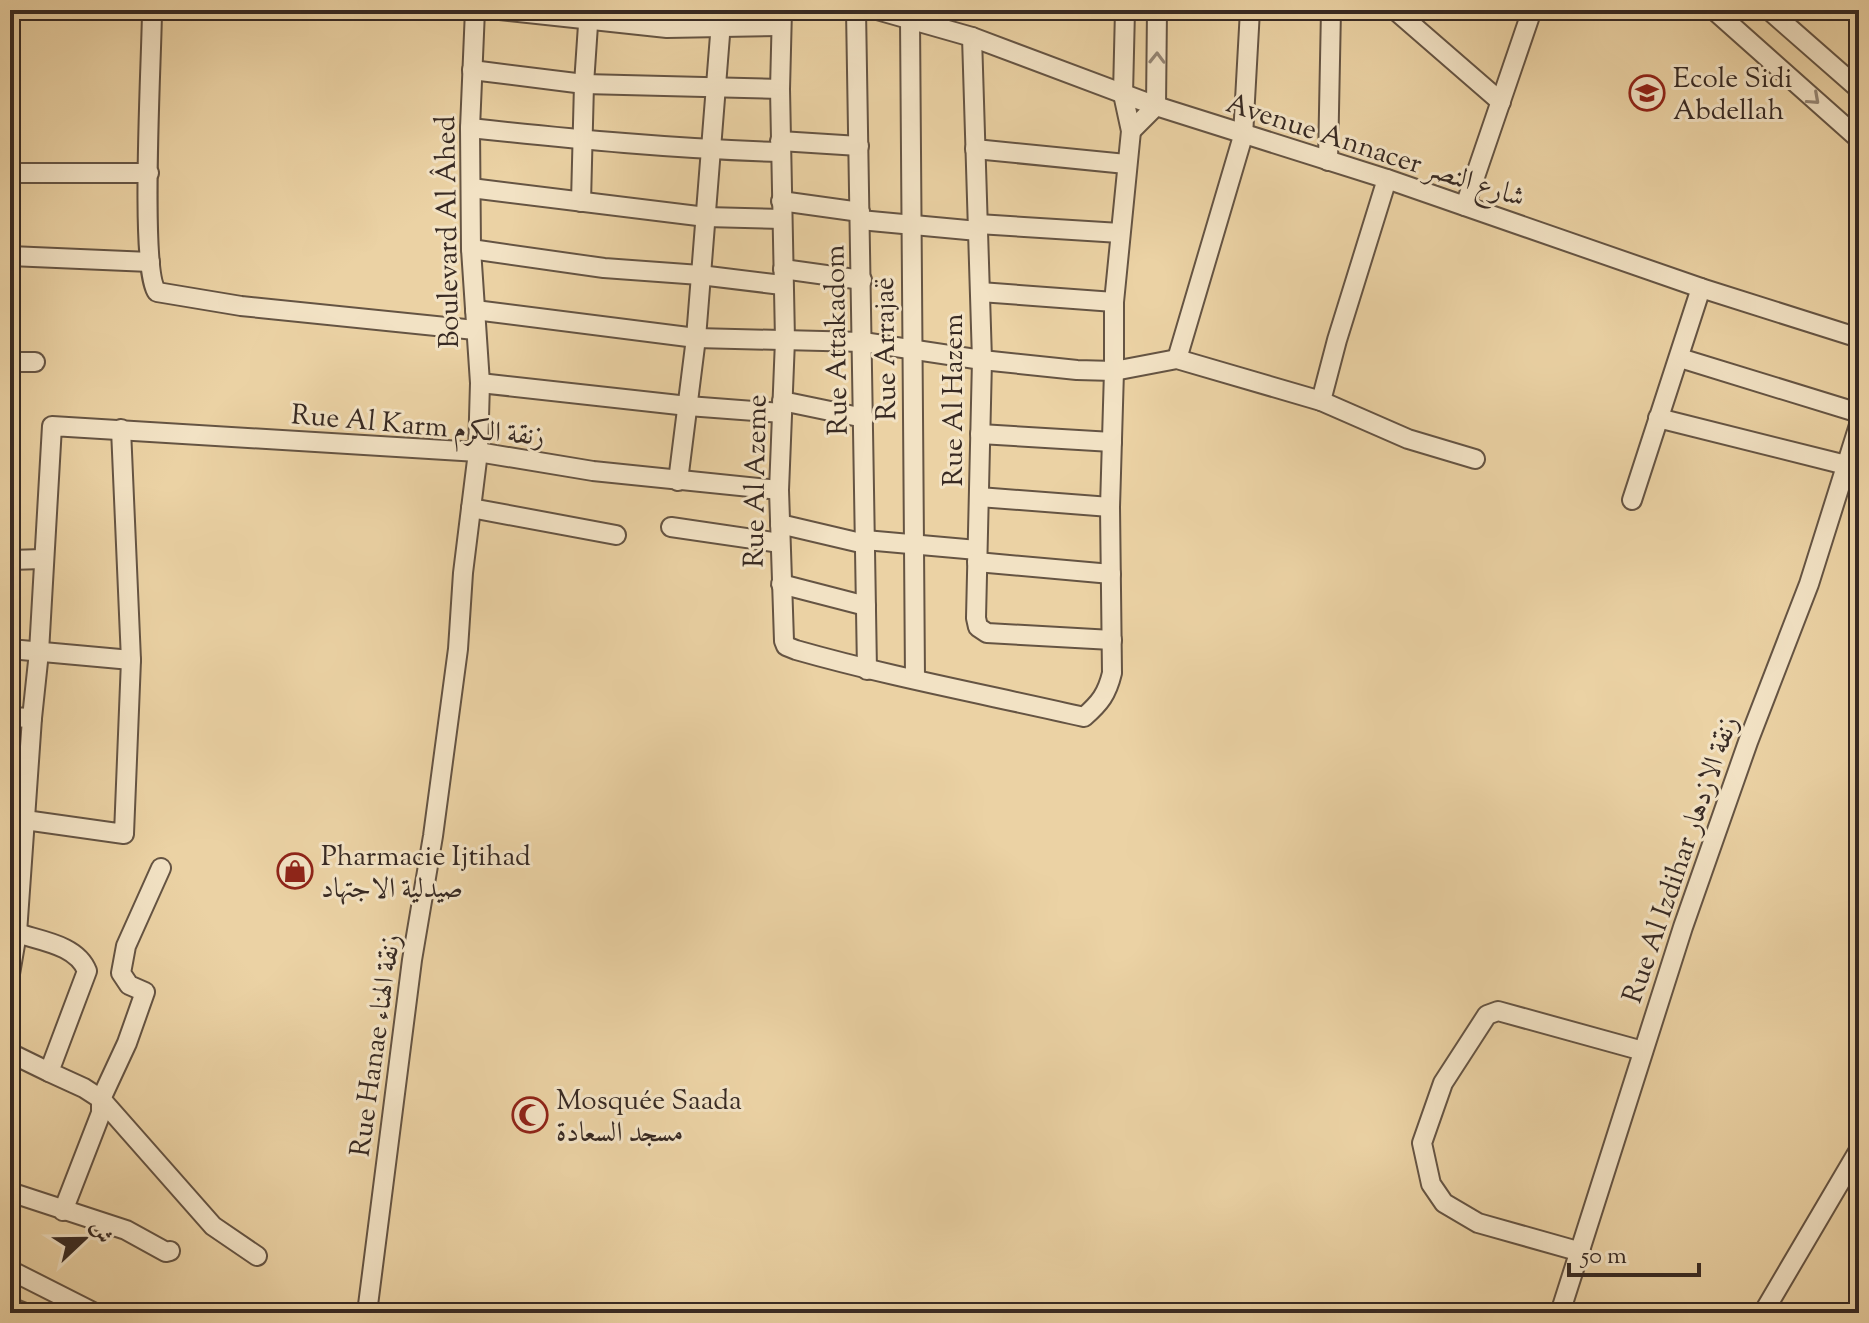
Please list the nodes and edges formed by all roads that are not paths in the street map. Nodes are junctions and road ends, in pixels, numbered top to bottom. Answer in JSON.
{"nodes":[{"id":1,"x":152,"y":10,"type":"edge"},
{"id":2,"x":475,"y":10,"type":"edge"},
{"id":3,"x":500,"y":10,"type":"edge"},
{"id":4,"x":856,"y":10,"type":"edge"},
{"id":5,"x":880,"y":10,"type":"edge"},
{"id":6,"x":1125,"y":10,"type":"edge"},
{"id":7,"x":1157,"y":10,"type":"edge"},
{"id":8,"x":1250,"y":10,"type":"edge"},
{"id":9,"x":1331,"y":10,"type":"edge"},
{"id":10,"x":1395,"y":10,"type":"edge"},
{"id":11,"x":1714,"y":10,"type":"edge"},
{"id":12,"x":1769,"y":10,"type":"edge"},
{"id":13,"x":1525,"y":14,"type":"edge"},
{"id":14,"x":589,"y":16,"type":"edge"},
{"id":15,"x":722,"y":18,"type":"edge"},
{"id":16,"x":781,"y":18,"type":"edge"},
{"id":17,"x":910,"y":20,"type":"junction"},
{"id":18,"x":972,"y":37,"type":"junction"},
{"id":19,"x":472,"y":70,"type":"junction"},
{"id":20,"x":584,"y":84,"type":"junction"},
{"id":21,"x":715,"y":86,"type":"junction"},
{"id":22,"x":780,"y":89,"type":"junction"},
{"id":23,"x":1859,"y":89,"type":"edge"},
{"id":24,"x":1123,"y":94,"type":"junction"},
{"id":25,"x":1501,"y":102,"type":"junction"},
{"id":26,"x":1156,"y":106,"type":"junction"},
{"id":27,"x":470,"y":128,"type":"junction"},
{"id":28,"x":1131,"y":131,"type":"junction"},
{"id":29,"x":1243,"y":136,"type":"junction"},
{"id":30,"x":1859,"y":139,"type":"edge"},
{"id":31,"x":582,"y":140,"type":"junction"},
{"id":32,"x":780,"y":146,"type":"junction"},
{"id":33,"x":859,"y":146,"type":"junction"},
{"id":34,"x":975,"y":149,"type":"junction"},
{"id":35,"x":709,"y":150,"type":"junction"},
{"id":36,"x":1328,"y":161,"type":"junction"},
{"id":37,"x":1126,"y":164,"type":"junction"},
{"id":38,"x":10,"y":173,"type":"edge"},
{"id":39,"x":149,"y":173,"type":"junction"},
{"id":40,"x":1387,"y":179,"type":"junction"},
{"id":41,"x":471,"y":188,"type":"junction"},
{"id":42,"x":581,"y":202,"type":"junction"},
{"id":43,"x":1465,"y":206,"type":"junction"},
{"id":44,"x":782,"y":210,"type":"junction"},
{"id":45,"x":860,"y":216,"type":"junction"},
{"id":46,"x":706,"y":217,"type":"junction"},
{"id":47,"x":910,"y":225,"type":"junction"},
{"id":48,"x":978,"y":228,"type":"junction"},
{"id":49,"x":1120,"y":233,"type":"junction"},
{"id":50,"x":471,"y":249,"type":"junction"},
{"id":51,"x":10,"y":256,"type":"edge"},
{"id":52,"x":150,"y":262,"type":"junction"},
{"id":53,"x":700,"y":275,"type":"junction"},
{"id":54,"x":782,"y":277,"type":"junction"},
{"id":55,"x":862,"y":280,"type":"junction"},
{"id":56,"x":1701,"y":288,"type":"junction"},
{"id":57,"x":980,"y":292,"type":"junction"},
{"id":58,"x":1114,"y":302,"type":"junction"},
{"id":59,"x":475,"y":310,"type":"junction"},
{"id":60,"x":475,"y":330,"type":"junction"},
{"id":61,"x":696,"y":338,"type":"junction"},
{"id":62,"x":1859,"y":338,"type":"edge"},
{"id":63,"x":785,"y":340,"type":"junction"},
{"id":64,"x":863,"y":342,"type":"junction"},
{"id":65,"x":913,"y":349,"type":"junction"},
{"id":66,"x":1680,"y":358,"type":"junction"},
{"id":67,"x":1177,"y":359,"type":"junction"},
{"id":68,"x":982,"y":360,"type":"junction"},
{"id":69,"x":10,"y":362,"type":"edge"},
{"id":70,"x":35,"y":362,"type":"dead end"},
{"id":71,"x":1114,"y":371,"type":"junction"},
{"id":72,"x":480,"y":383,"type":"junction"},
{"id":73,"x":1321,"y":401,"type":"junction"},
{"id":74,"x":688,"y":406,"type":"junction"},
{"id":75,"x":782,"y":407,"type":"junction"},
{"id":76,"x":1859,"y":413,"type":"edge"},
{"id":77,"x":864,"y":418,"type":"junction"},
{"id":78,"x":1658,"y":418,"type":"junction"},
{"id":79,"x":1859,"y":425,"type":"edge"},
{"id":80,"x":121,"y":429,"type":"junction"},
{"id":81,"x":980,"y":434,"type":"junction"},
{"id":82,"x":1112,"y":442,"type":"junction"},
{"id":83,"x":478,"y":452,"type":"junction"},
{"id":84,"x":1475,"y":459,"type":"dead end"},
{"id":85,"x":1846,"y":465,"type":"junction"},
{"id":86,"x":678,"y":481,"type":"junction"},
{"id":87,"x":779,"y":490,"type":"junction"},
{"id":88,"x":979,"y":497,"type":"junction"},
{"id":89,"x":1632,"y":500,"type":"dead end"},
{"id":90,"x":1110,"y":507,"type":"junction"},
{"id":91,"x":471,"y":508,"type":"junction"},
{"id":92,"x":780,"y":524,"type":"junction"},
{"id":93,"x":671,"y":527,"type":"dead end"},
{"id":94,"x":616,"y":535,"type":"dead end"},
{"id":95,"x":865,"y":542,"type":"junction"},
{"id":96,"x":780,"y":543,"type":"junction"},
{"id":97,"x":914,"y":543,"type":"junction"},
{"id":98,"x":977,"y":556,"type":"junction"},
{"id":99,"x":43,"y":559,"type":"junction"},
{"id":100,"x":10,"y":560,"type":"edge"},
{"id":101,"x":1111,"y":574,"type":"junction"},
{"id":102,"x":781,"y":584,"type":"junction"},
{"id":103,"x":866,"y":606,"type":"junction"},
{"id":104,"x":1112,"y":640,"type":"junction"},
{"id":105,"x":10,"y":649,"type":"edge"},
{"id":106,"x":39,"y":652,"type":"junction"},
{"id":107,"x":131,"y":660,"type":"junction"},
{"id":108,"x":867,"y":670,"type":"junction"},
{"id":109,"x":915,"y":678,"type":"junction"},
{"id":110,"x":10,"y":717,"type":"edge"},
{"id":111,"x":32,"y":718,"type":"junction"},
{"id":112,"x":25,"y":820,"type":"junction"},
{"id":113,"x":161,"y":868,"type":"dead end"},
{"id":114,"x":17,"y":933,"type":"junction"},
{"id":115,"x":11,"y":962,"type":"edge"},
{"id":116,"x":1643,"y":1051,"type":"junction"},
{"id":117,"x":10,"y":1053,"type":"edge"},
{"id":118,"x":49,"y":1072,"type":"junction"},
{"id":119,"x":101,"y":1099,"type":"junction"},
{"id":120,"x":1859,"y":1150,"type":"edge"},
{"id":121,"x":10,"y":1192,"type":"edge"},
{"id":122,"x":63,"y":1211,"type":"junction"},
{"id":123,"x":170,"y":1251,"type":"dead end"},
{"id":124,"x":1581,"y":1252,"type":"junction"},
{"id":125,"x":257,"y":1256,"type":"dead end"},
{"id":126,"x":10,"y":1270,"type":"edge"},
{"id":127,"x":10,"y":1307,"type":"edge"},
{"id":128,"x":25,"y":1313,"type":"edge"},
{"id":129,"x":95,"y":1313,"type":"edge"},
{"id":130,"x":367,"y":1313,"type":"edge"},
{"id":131,"x":1560,"y":1313,"type":"edge"},
{"id":132,"x":1763,"y":1313,"type":"edge"}],
"edges":[{"from":1,"to":39,"type":"street"},
{"from":2,"to":19,"type":"street","name":"Boulevard Al Âhed"},
{"from":3,"to":14,"type":"street"},
{"from":4,"to":33,"type":"street","name":"Rue Attakadom"},
{"from":5,"to":17,"type":"street","name":"Avenue Annacer شارع النصر"},
{"from":6,"to":24,"type":"street"},
{"from":26,"to":7,"type":"street","one_way":true},
{"from":8,"to":29,"type":"street"},
{"from":9,"to":36,"type":"street"},
{"from":10,"to":25,"type":"street"},
{"from":11,"to":30,"type":"street","one_way":true},
{"from":12,"to":23,"type":"street"},
{"from":13,"to":25,"type":"street"},
{"from":14,"to":15,"type":"street"},
{"from":14,"to":20,"type":"street"},
{"from":15,"to":16,"type":"street"},
{"from":15,"to":21,"type":"street"},
{"from":16,"to":22,"type":"street","name":"Rue Al Azeme"},
{"from":17,"to":18,"type":"street","name":"Avenue Annacer شارع النصر"},
{"from":17,"to":47,"type":"street","name":"Rue Arrajaë"},
{"from":18,"to":24,"type":"street","name":"Avenue Annacer شارع النصر"},
{"from":18,"to":34,"type":"street","name":"Rue Al Hazem"},
{"from":19,"to":20,"type":"street"},
{"from":19,"to":27,"type":"street","name":"Boulevard Al Âhed"},
{"from":20,"to":21,"type":"street"},
{"from":20,"to":31,"type":"street"},
{"from":21,"to":22,"type":"street"},
{"from":21,"to":35,"type":"street"},
{"from":22,"to":32,"type":"street","name":"Rue Al Azeme"},
{"from":24,"to":26,"type":"street","name":"Avenue Annacer شارع النصر"},
{"from":24,"to":28,"type":"street"},
{"from":25,"to":43,"type":"street"},
{"from":26,"to":28,"type":"street"},
{"from":26,"to":29,"type":"street","name":"Avenue Annacer شارع النصر"},
{"from":27,"to":31,"type":"street"},
{"from":27,"to":41,"type":"street","name":"Boulevard Al Âhed"},
{"from":28,"to":37,"type":"street"},
{"from":29,"to":36,"type":"street","name":"Avenue Annacer شارع النصر"},
{"from":29,"to":67,"type":"street"},
{"from":31,"to":35,"type":"street"},
{"from":31,"to":42,"type":"street"},
{"from":32,"to":33,"type":"street"},
{"from":32,"to":35,"type":"street"},
{"from":32,"to":44,"type":"street","name":"Rue Al Azeme"},
{"from":33,"to":45,"type":"street","name":"Rue Attakadom"},
{"from":34,"to":37,"type":"street"},
{"from":34,"to":48,"type":"street","name":"Rue Al Hazem"},
{"from":35,"to":46,"type":"street"},
{"from":36,"to":40,"type":"street","name":"Avenue Annacer شارع النصر"},
{"from":37,"to":49,"type":"street"},
{"from":38,"to":39,"type":"street"},
{"from":39,"to":52,"type":"street"},
{"from":40,"to":43,"type":"street","name":"Avenue Annacer شارع النصر"},
{"from":40,"to":73,"type":"street"},
{"from":41,"to":42,"type":"street"},
{"from":41,"to":50,"type":"street","name":"Boulevard Al Âhed"},
{"from":42,"to":46,"type":"street"},
{"from":43,"to":56,"type":"street","name":"Avenue Annacer شارع النصر"},
{"from":44,"to":45,"type":"street"},
{"from":44,"to":46,"type":"street"},
{"from":44,"to":54,"type":"street","name":"Rue Al Azeme"},
{"from":45,"to":47,"type":"street"},
{"from":45,"to":55,"type":"street","name":"Rue Attakadom"},
{"from":46,"to":53,"type":"street"},
{"from":47,"to":48,"type":"street"},
{"from":47,"to":65,"type":"street","name":"Rue Arrajaë"},
{"from":48,"to":49,"type":"street"},
{"from":48,"to":57,"type":"street","name":"Rue Al Hazem"},
{"from":49,"to":58,"type":"street"},
{"from":50,"to":53,"type":"street"},
{"from":50,"to":59,"type":"street","name":"Boulevard Al Âhed"},
{"from":51,"to":52,"type":"street"},
{"from":52,"to":60,"type":"street"},
{"from":53,"to":54,"type":"street"},
{"from":53,"to":61,"type":"street"},
{"from":54,"to":55,"type":"street"},
{"from":54,"to":63,"type":"street","name":"Rue Al Azeme"},
{"from":55,"to":64,"type":"street","name":"Rue Attakadom"},
{"from":56,"to":62,"type":"street","name":"Avenue Annacer شارع النصر"},
{"from":56,"to":66,"type":"street"},
{"from":57,"to":58,"type":"street"},
{"from":57,"to":68,"type":"street","name":"Rue Al Hazem"},
{"from":58,"to":71,"type":"street"},
{"from":59,"to":60,"type":"street","name":"Boulevard Al Âhed"},
{"from":59,"to":61,"type":"street"},
{"from":60,"to":72,"type":"street","name":"Boulevard Al Âhed"},
{"from":61,"to":63,"type":"street"},
{"from":61,"to":74,"type":"street"},
{"from":63,"to":64,"type":"street"},
{"from":63,"to":75,"type":"street","name":"Rue Al Azeme"},
{"from":64,"to":65,"type":"street"},
{"from":64,"to":77,"type":"street","name":"Rue Attakadom"},
{"from":65,"to":68,"type":"street"},
{"from":65,"to":97,"type":"street","name":"Rue Arrajaë"},
{"from":66,"to":76,"type":"street"},
{"from":66,"to":78,"type":"street"},
{"from":67,"to":71,"type":"street"},
{"from":67,"to":73,"type":"street"},
{"from":68,"to":71,"type":"street"},
{"from":68,"to":81,"type":"street","name":"Rue Al Hazem"},
{"from":69,"to":70,"type":"street"},
{"from":71,"to":82,"type":"street"},
{"from":72,"to":74,"type":"street"},
{"from":72,"to":83,"type":"street","name":"Boulevard Al Âhed"},
{"from":73,"to":84,"type":"street"},
{"from":74,"to":75,"type":"street"},
{"from":74,"to":86,"type":"street"},
{"from":75,"to":77,"type":"street"},
{"from":75,"to":87,"type":"street","name":"Rue Al Azeme"},
{"from":77,"to":95,"type":"street","name":"Rue Attakadom"},
{"from":78,"to":85,"type":"street"},
{"from":78,"to":89,"type":"street"},
{"from":79,"to":85,"type":"street","name":"Rue Al Izdihar زنقة الازدهار"},
{"from":80,"to":83,"type":"street","name":"Rue Al Karm زنقة الكرم"},
{"from":80,"to":99,"type":"street","name":"Rue Al Karm زنقة الكرم"},
{"from":80,"to":107,"type":"street"},
{"from":81,"to":82,"type":"street"},
{"from":81,"to":88,"type":"street","name":"Rue Al Hazem"},
{"from":82,"to":90,"type":"street"},
{"from":83,"to":86,"type":"street","name":"Rue Al Karm زنقة الكرم"},
{"from":83,"to":91,"type":"street","name":"Rue Hanae زنقة الهناء"},
{"from":85,"to":116,"type":"street","name":"Rue Al Izdihar زنقة الازدهار"},
{"from":86,"to":87,"type":"street","name":"Rue Al Karm زنقة الكرم"},
{"from":87,"to":92,"type":"street","name":"Rue Al Azeme"},
{"from":88,"to":90,"type":"street"},
{"from":88,"to":98,"type":"street","name":"Rue Al Hazem"},
{"from":90,"to":101,"type":"street"},
{"from":91,"to":94,"type":"street"},
{"from":91,"to":130,"type":"street","name":"Rue Hanae زنقة الهناء"},
{"from":92,"to":95,"type":"street"},
{"from":92,"to":96,"type":"street","name":"Rue Al Azeme"},
{"from":93,"to":96,"type":"street"},
{"from":95,"to":97,"type":"street"},
{"from":95,"to":103,"type":"street","name":"Rue Attakadom"},
{"from":96,"to":102,"type":"street","name":"Rue Al Azeme"},
{"from":97,"to":98,"type":"street"},
{"from":97,"to":109,"type":"street","name":"Rue Arrajaë"},
{"from":98,"to":101,"type":"street"},
{"from":98,"to":104,"type":"street","name":"Rue Al Hazem"},
{"from":99,"to":100,"type":"street"},
{"from":99,"to":106,"type":"street"},
{"from":101,"to":104,"type":"street"},
{"from":102,"to":103,"type":"street"},
{"from":102,"to":108,"type":"street","name":"Rue Al Azeme"},
{"from":103,"to":108,"type":"street","name":"Rue Attakadom"},
{"from":104,"to":109,"type":"street","name":"Rue Al Azeme"},
{"from":105,"to":106,"type":"street"},
{"from":106,"to":107,"type":"street"},
{"from":106,"to":111,"type":"street"},
{"from":107,"to":112,"type":"street"},
{"from":108,"to":109,"type":"street","name":"Rue Al Azeme"},
{"from":110,"to":111,"type":"street"},
{"from":111,"to":112,"type":"street"},
{"from":112,"to":114,"type":"street"},
{"from":113,"to":119,"type":"street"},
{"from":114,"to":115,"type":"street"},
{"from":114,"to":118,"type":"street"},
{"from":116,"to":124,"type":"street","name":"Rue Al Izdihar زنقة الازدهار"},
{"from":116,"to":124,"type":"street"},
{"from":117,"to":118,"type":"street"},
{"from":118,"to":119,"type":"street"},
{"from":119,"to":122,"type":"street"},
{"from":119,"to":125,"type":"street"},
{"from":120,"to":132,"type":"street"},
{"from":121,"to":122,"type":"street"},
{"from":122,"to":123,"type":"street"},
{"from":124,"to":131,"type":"street","name":"Rue Al Izdihar زنقة الازدهار"},
{"from":126,"to":129,"type":"street"},
{"from":127,"to":128,"type":"street"}]}
